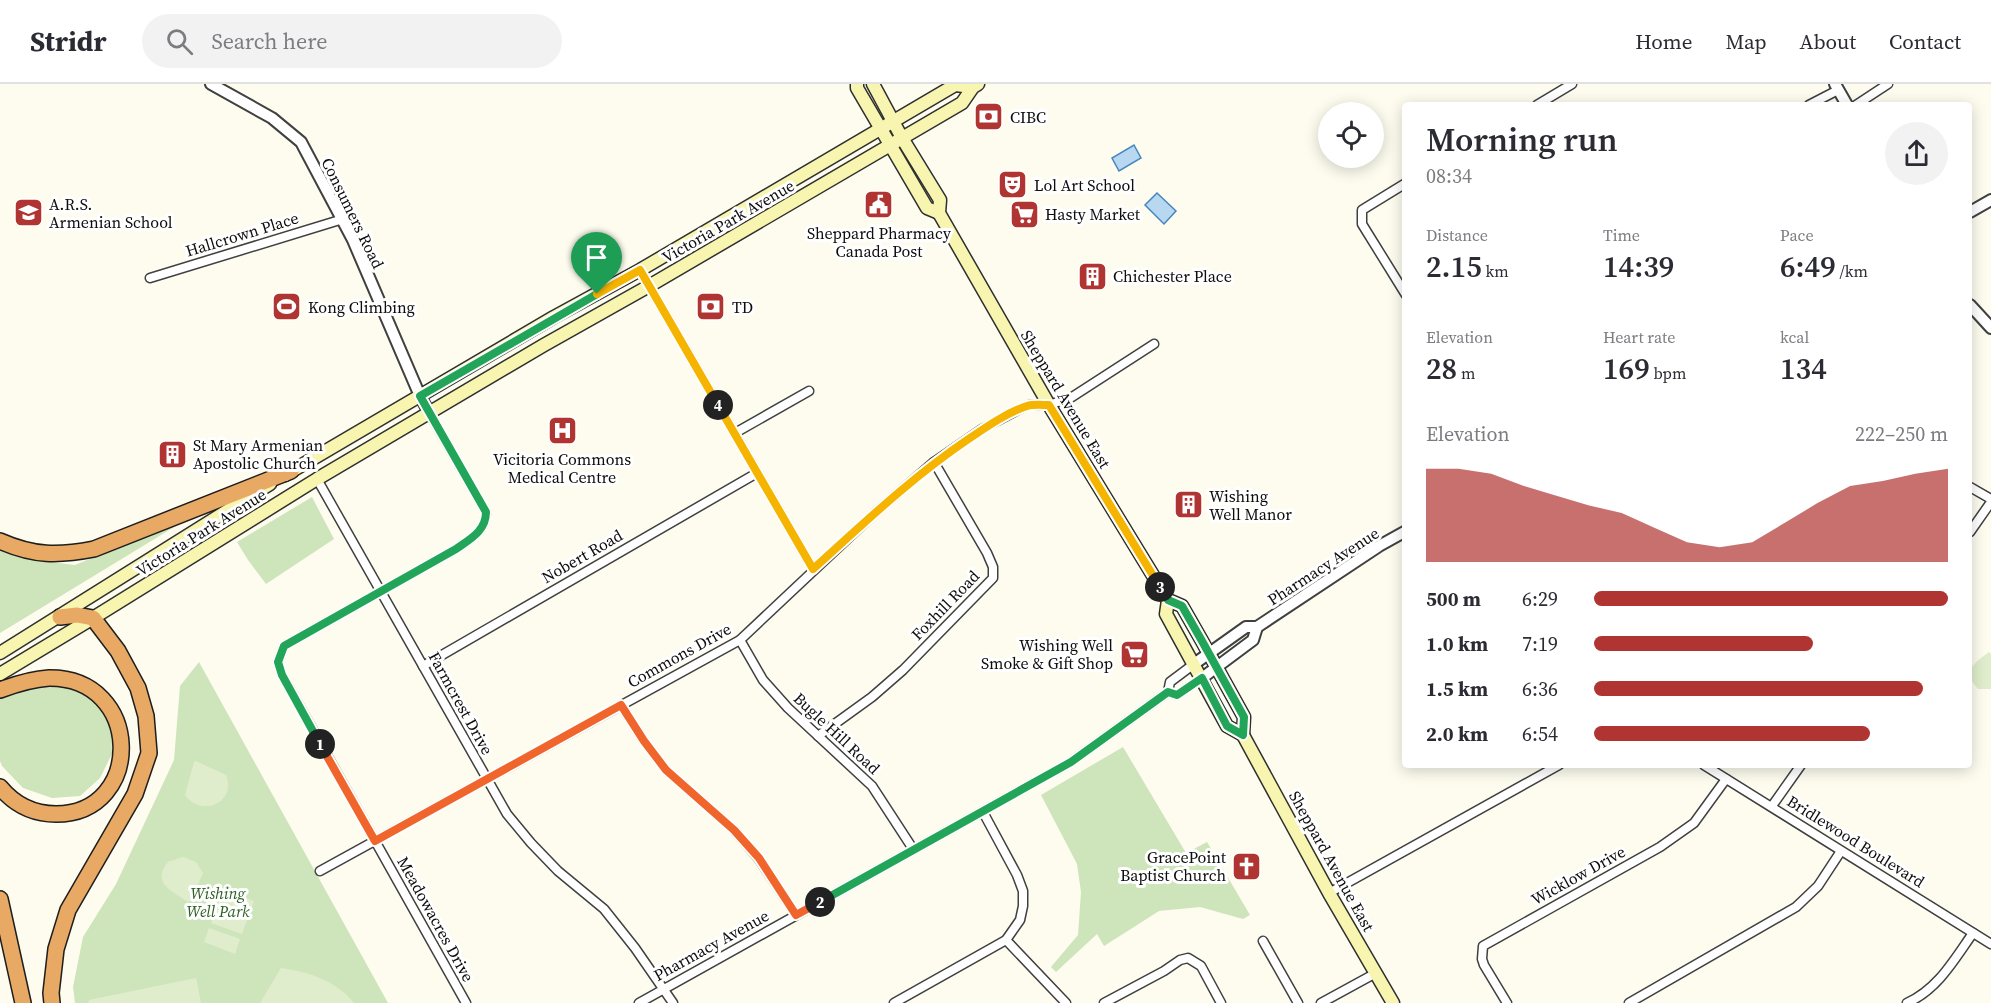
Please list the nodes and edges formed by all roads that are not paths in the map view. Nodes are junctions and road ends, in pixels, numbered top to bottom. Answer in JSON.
{"nodes":[{"id":1,"x":211,"y":84,"type":"edge"},
{"id":2,"x":857,"y":84,"type":"edge"},
{"id":3,"x":873,"y":84,"type":"edge"},
{"id":4,"x":1572,"y":84,"type":"edge"},
{"id":5,"x":1888,"y":84,"type":"edge"},
{"id":6,"x":976,"y":85,"type":"edge"},
{"id":7,"x":1837,"y":87,"type":"edge"},
{"id":8,"x":1542,"y":102,"type":"edge"},
{"id":9,"x":1814,"y":102,"type":"edge"},
{"id":10,"x":1845,"y":102,"type":"edge"},
{"id":11,"x":1861,"y":102,"type":"edge"},
{"id":12,"x":893,"y":120,"type":"junction"},
{"id":13,"x":879,"y":129,"type":"junction"},
{"id":14,"x":902,"y":138,"type":"junction"},
{"id":15,"x":890,"y":146,"type":"junction"},
{"id":16,"x":1402,"y":185,"type":"edge"},
{"id":17,"x":1991,"y":200,"type":"edge"},
{"id":18,"x":1972,"y":211,"type":"edge"},
{"id":19,"x":939,"y":213,"type":"junction"},
{"id":20,"x":343,"y":219,"type":"junction"},
{"id":21,"x":640,"y":270,"type":"junction"},
{"id":22,"x":150,"y":278,"type":"dead end"},
{"id":23,"x":649,"y":286,"type":"junction"},
{"id":24,"x":1402,"y":289,"type":"edge"},
{"id":25,"x":1972,"y":307,"type":"edge"},
{"id":26,"x":1991,"y":328,"type":"edge"},
{"id":27,"x":1154,"y":344,"type":"dead end"},
{"id":28,"x":809,"y":391,"type":"dead end"},
{"id":29,"x":420,"y":396,"type":"junction"},
{"id":30,"x":1049,"y":405,"type":"junction"},
{"id":31,"x":429,"y":414,"type":"junction"},
{"id":32,"x":735,"y":433,"type":"junction"},
{"id":33,"x":934,"y":462,"type":"junction"},
{"id":34,"x":291,"y":471,"type":"junction"},
{"id":35,"x":757,"y":473,"type":"junction"},
{"id":36,"x":317,"y":479,"type":"junction"},
{"id":37,"x":1972,"y":488,"type":"edge"},
{"id":38,"x":1991,"y":500,"type":"edge"},
{"id":39,"x":1972,"y":528,"type":"edge"},
{"id":40,"x":1402,"y":533,"type":"edge"},
{"id":41,"x":0,"y":541,"type":"edge"},
{"id":42,"x":813,"y":569,"type":"junction"},
{"id":43,"x":380,"y":591,"type":"junction"},
{"id":44,"x":1168,"y":600,"type":"junction"},
{"id":45,"x":60,"y":616,"type":"junction"},
{"id":46,"x":93,"y":618,"type":"junction"},
{"id":47,"x":1257,"y":627,"type":"junction"},
{"id":48,"x":740,"y":640,"type":"junction"},
{"id":49,"x":0,"y":653,"type":"edge"},
{"id":50,"x":1209,"y":653,"type":"junction"},
{"id":51,"x":1194,"y":664,"type":"junction"},
{"id":52,"x":423,"y":666,"type":"junction"},
{"id":53,"x":1217,"y":667,"type":"junction"},
{"id":54,"x":0,"y":674,"type":"edge"},
{"id":55,"x":1202,"y":678,"type":"junction"},
{"id":56,"x":0,"y":690,"type":"edge"},
{"id":57,"x":1168,"y":692,"type":"junction"},
{"id":58,"x":621,"y":705,"type":"junction"},
{"id":59,"x":1243,"y":735,"type":"junction"},
{"id":60,"x":818,"y":736,"type":"junction"},
{"id":61,"x":1554,"y":768,"type":"edge"},
{"id":62,"x":1709,"y":768,"type":"edge"},
{"id":63,"x":1799,"y":768,"type":"edge"},
{"id":64,"x":486,"y":778,"type":"junction"},
{"id":65,"x":1726,"y":779,"type":"junction"},
{"id":66,"x":0,"y":787,"type":"edge"},
{"id":67,"x":1772,"y":806,"type":"junction"},
{"id":68,"x":983,"y":812,"type":"junction"},
{"id":69,"x":375,"y":841,"type":"junction"},
{"id":70,"x":913,"y":849,"type":"junction"},
{"id":71,"x":1841,"y":851,"type":"junction"},
{"id":72,"x":320,"y":871,"type":"dead end"},
{"id":73,"x":1329,"y":893,"type":"junction"},
{"id":74,"x":0,"y":899,"type":"edge"},
{"id":75,"x":796,"y":915,"type":"junction"},
{"id":76,"x":1973,"y":933,"type":"junction"},
{"id":77,"x":1006,"y":940,"type":"junction"},
{"id":78,"x":1263,"y":941,"type":"dead end"},
{"id":79,"x":1991,"y":944,"type":"edge"},
{"id":80,"x":1376,"y":973,"type":"junction"},
{"id":81,"x":663,"y":989,"type":"junction"},
{"id":82,"x":906,"y":1000,"type":"edge"},
{"id":83,"x":23,"y":1003,"type":"edge"},
{"id":84,"x":52,"y":1003,"type":"edge"},
{"id":85,"x":466,"y":1003,"type":"edge"},
{"id":86,"x":639,"y":1003,"type":"edge"},
{"id":87,"x":673,"y":1003,"type":"edge"},
{"id":88,"x":894,"y":1003,"type":"edge"},
{"id":89,"x":1066,"y":1003,"type":"edge"},
{"id":90,"x":1104,"y":1003,"type":"edge"},
{"id":91,"x":1221,"y":1003,"type":"edge"},
{"id":92,"x":1298,"y":1003,"type":"edge"},
{"id":93,"x":1321,"y":1003,"type":"edge"},
{"id":94,"x":1393,"y":1003,"type":"edge"},
{"id":95,"x":1507,"y":1003,"type":"edge"},
{"id":96,"x":1629,"y":1003,"type":"edge"},
{"id":97,"x":1907,"y":1003,"type":"edge"}],
"edges":[{"from":1,"to":20,"type":"street","name":"Consumers Road"},
{"from":2,"to":13,"type":"main road","name":"Sheppard Avenue East"},
{"from":3,"to":12,"type":"main road","name":"Sheppard Avenue East"},
{"from":4,"to":8,"type":"street"},
{"from":5,"to":11,"type":"street"},
{"from":6,"to":12,"type":"main road","name":"Victoria Park Avenue"},
{"from":6,"to":14,"type":"main road","name":"Victoria Park Avenue"},
{"from":7,"to":9,"type":"street"},
{"from":7,"to":10,"type":"street"},
{"from":12,"to":13,"type":"main road","name":"Victoria Park Avenue"},
{"from":12,"to":14,"type":"main road","name":"Sheppard Avenue East"},
{"from":13,"to":15,"type":"main road","name":"Sheppard Avenue East"},
{"from":13,"to":21,"type":"main road","name":"Victoria Park Avenue"},
{"from":14,"to":15,"type":"main road","name":"Victoria Park Avenue"},
{"from":14,"to":19,"type":"main road","name":"Sheppard Avenue East"},
{"from":15,"to":19,"type":"main road","name":"Sheppard Avenue East"},
{"from":15,"to":23,"type":"main road","name":"Victoria Park Avenue"},
{"from":16,"to":24,"type":"street"},
{"from":17,"to":18,"type":"street"},
{"from":19,"to":30,"type":"main road","name":"Sheppard Avenue East"},
{"from":20,"to":22,"type":"street","name":"Hallcrown Place"},
{"from":20,"to":29,"type":"street","name":"Consumers Road"},
{"from":21,"to":23,"type":"street"},
{"from":21,"to":29,"type":"main road","name":"Victoria Park Avenue"},
{"from":23,"to":31,"type":"main road","name":"Victoria Park Avenue"},
{"from":23,"to":32,"type":"street"},
{"from":25,"to":26,"type":"street"},
{"from":27,"to":30,"type":"street"},
{"from":28,"to":32,"type":"street"},
{"from":29,"to":31,"type":"street","name":"Meadowacres Drive"},
{"from":29,"to":34,"type":"main road","name":"Victoria Park Avenue"},
{"from":30,"to":33,"type":"street","name":"Commons Drive"},
{"from":30,"to":44,"type":"main road","name":"Sheppard Avenue East"},
{"from":31,"to":36,"type":"main road","name":"Victoria Park Avenue"},
{"from":31,"to":43,"type":"street","name":"Meadowacres Drive"},
{"from":32,"to":35,"type":"street"},
{"from":33,"to":42,"type":"street","name":"Commons Drive"},
{"from":33,"to":60,"type":"street","name":"Foxhill Road"},
{"from":34,"to":41,"type":"highway"},
{"from":34,"to":45,"type":"main road","name":"Victoria Park Avenue"},
{"from":35,"to":42,"type":"street"},
{"from":35,"to":52,"type":"street","name":"Nobert Road"},
{"from":36,"to":43,"type":"street","name":"Farmcrest Drive"},
{"from":36,"to":46,"type":"main road","name":"Victoria Park Avenue"},
{"from":37,"to":38,"type":"street"},
{"from":38,"to":39,"type":"street"},
{"from":40,"to":47,"type":"street","name":"Pharmacy Avenue"},
{"from":42,"to":48,"type":"street","name":"Commons Drive"},
{"from":43,"to":52,"type":"street","name":"Farmcrest Drive"},
{"from":43,"to":69,"type":"street","name":"Meadowacres Drive"},
{"from":44,"to":50,"type":"main road","name":"Sheppard Avenue East"},
{"from":44,"to":51,"type":"main road","name":"Sheppard Avenue East"},
{"from":45,"to":46,"type":"highway"},
{"from":45,"to":49,"type":"main road","name":"Victoria Park Avenue"},
{"from":46,"to":54,"type":"main road","name":"Victoria Park Avenue"},
{"from":46,"to":84,"type":"highway"},
{"from":47,"to":50,"type":"street","name":"Pharmacy Avenue"},
{"from":47,"to":53,"type":"street","name":"Pharmacy Avenue"},
{"from":48,"to":58,"type":"street","name":"Commons Drive"},
{"from":48,"to":60,"type":"street","name":"Bugle Hill Road"},
{"from":50,"to":51,"type":"street","name":"Pharmacy Avenue"},
{"from":50,"to":53,"type":"main road","name":"Sheppard Avenue East"},
{"from":51,"to":55,"type":"main road","name":"Sheppard Avenue East"},
{"from":51,"to":57,"type":"street","name":"Pharmacy Avenue"},
{"from":52,"to":64,"type":"street","name":"Farmcrest Drive"},
{"from":53,"to":55,"type":"street","name":"Pharmacy Avenue"},
{"from":53,"to":59,"type":"main road","name":"Sheppard Avenue East"},
{"from":55,"to":57,"type":"street","name":"Pharmacy Avenue"},
{"from":55,"to":59,"type":"main road","name":"Sheppard Avenue East"},
{"from":56,"to":66,"type":"highway"},
{"from":57,"to":68,"type":"street","name":"Pharmacy Avenue"},
{"from":58,"to":64,"type":"street","name":"Commons Drive"},
{"from":58,"to":75,"type":"street"},
{"from":59,"to":73,"type":"main road","name":"Sheppard Avenue East"},
{"from":60,"to":70,"type":"street","name":"Bugle Hill Road"},
{"from":61,"to":73,"type":"street"},
{"from":62,"to":65,"type":"street","name":"Bridlewood Boulevard"},
{"from":63,"to":67,"type":"street"},
{"from":64,"to":69,"type":"street","name":"Commons Drive"},
{"from":64,"to":81,"type":"street","name":"Farmcrest Drive"},
{"from":65,"to":67,"type":"street","name":"Bridlewood Boulevard"},
{"from":65,"to":95,"type":"street","name":"Wicklow Drive"},
{"from":67,"to":71,"type":"street","name":"Bridlewood Boulevard"},
{"from":68,"to":70,"type":"street","name":"Pharmacy Avenue"},
{"from":68,"to":77,"type":"street"},
{"from":69,"to":72,"type":"street","name":"Commons Drive"},
{"from":69,"to":85,"type":"street","name":"Meadowacres Drive"},
{"from":70,"to":75,"type":"street","name":"Pharmacy Avenue"},
{"from":71,"to":76,"type":"street","name":"Bridlewood Boulevard"},
{"from":71,"to":96,"type":"street"},
{"from":73,"to":80,"type":"main road","name":"Sheppard Avenue East"},
{"from":74,"to":83,"type":"highway"},
{"from":75,"to":81,"type":"street","name":"Pharmacy Avenue"},
{"from":76,"to":79,"type":"street","name":"Bridlewood Boulevard"},
{"from":76,"to":97,"type":"street"},
{"from":77,"to":82,"type":"street"},
{"from":77,"to":89,"type":"street"},
{"from":78,"to":92,"type":"street"},
{"from":80,"to":93,"type":"street"},
{"from":80,"to":94,"type":"main road","name":"Sheppard Avenue East"},
{"from":81,"to":86,"type":"street","name":"Pharmacy Avenue"},
{"from":81,"to":87,"type":"street","name":"Farmcrest Drive"},
{"from":82,"to":88,"type":"street"},
{"from":90,"to":91,"type":"street"}]}
